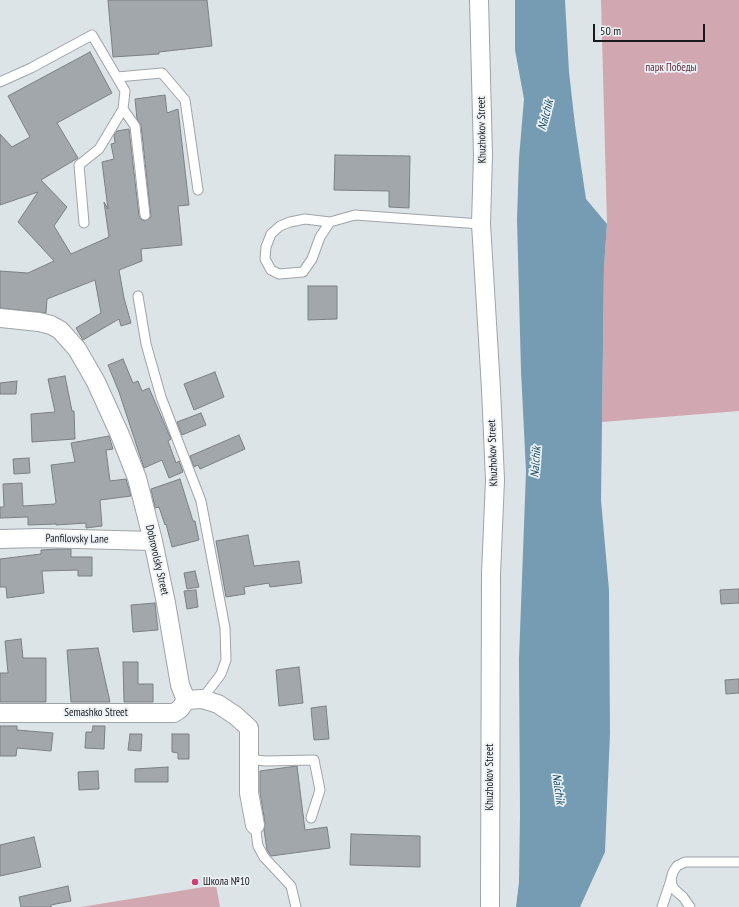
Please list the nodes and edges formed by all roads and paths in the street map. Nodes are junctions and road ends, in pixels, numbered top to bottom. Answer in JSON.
{"nodes":[{"id":1,"x":479,"y":0,"type":"edge"},
{"id":2,"x":117,"y":77,"type":"junction"},
{"id":3,"x":0,"y":82,"type":"edge"},
{"id":4,"x":123,"y":109,"type":"junction"},
{"id":5,"x":198,"y":190,"type":"dead end"},
{"id":6,"x":145,"y":215,"type":"dead end"},
{"id":7,"x":330,"y":222,"type":"junction"},
{"id":8,"x":84,"y":223,"type":"dead end"},
{"id":9,"x":480,"y":224,"type":"junction"},
{"id":10,"x":138,"y":296,"type":"dead end"},
{"id":11,"x":0,"y":318,"type":"edge"},
{"id":12,"x":0,"y":539,"type":"edge"},
{"id":13,"x":153,"y":541,"type":"junction"},
{"id":14,"x":194,"y":700,"type":"junction"},
{"id":15,"x":0,"y":713,"type":"edge"},
{"id":16,"x":249,"y":759,"type":"junction"},
{"id":17,"x":311,"y":818,"type":"dead end"},
{"id":18,"x":255,"y":825,"type":"joint"},
{"id":19,"x":739,"y":862,"type":"edge"},
{"id":20,"x":671,"y":879,"type":"junction"},
{"id":21,"x":296,"y":907,"type":"edge"},
{"id":22,"x":490,"y":907,"type":"edge"},
{"id":23,"x":662,"y":907,"type":"edge"},
{"id":24,"x":690,"y":907,"type":"edge"}],
"edges":[{"from":1,"to":9,"type":"street","name":"Khuzhokov Street"},
{"from":2,"to":3,"type":"lane"},
{"from":2,"to":4,"type":"lane"},
{"from":2,"to":5,"type":"lane"},
{"from":4,"to":6,"type":"lane"},
{"from":4,"to":8,"type":"lane"},
{"from":7,"to":7,"type":"lane"},
{"from":7,"to":9,"type":"lane"},
{"from":9,"to":22,"type":"street","name":"Khuzhokov Street"},
{"from":10,"to":14,"type":"lane"},
{"from":11,"to":13,"type":"street","name":"Dobrovolsky Street"},
{"from":12,"to":13,"type":"street","name":"Panfilovsky Lane"},
{"from":13,"to":14,"type":"street","name":"Dobrovolsky Street"},
{"from":14,"to":15,"type":"street","name":"Semashko Street"},
{"from":14,"to":16,"type":"street"},
{"from":16,"to":17,"type":"lane"},
{"from":16,"to":18,"type":"street"},
{"from":18,"to":21,"type":"lane"},
{"from":19,"to":20,"type":"lane"},
{"from":20,"to":23,"type":"lane"},
{"from":20,"to":24,"type":"lane"}]}
